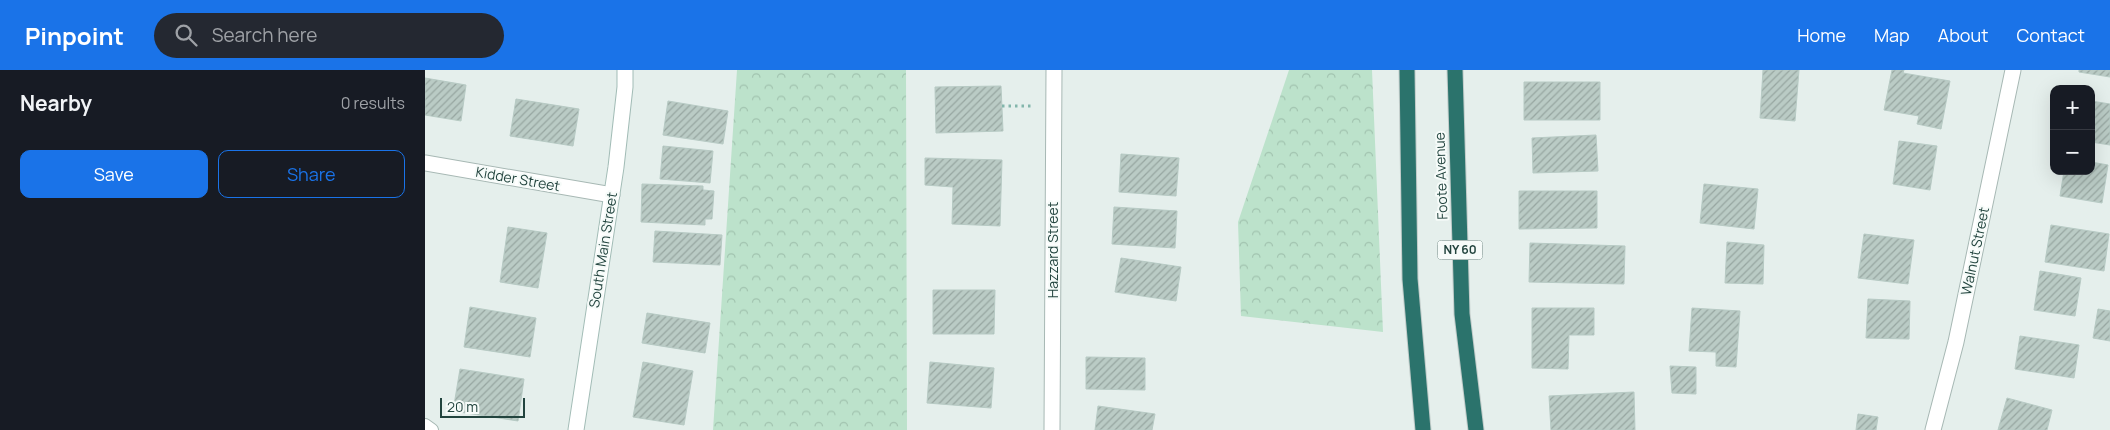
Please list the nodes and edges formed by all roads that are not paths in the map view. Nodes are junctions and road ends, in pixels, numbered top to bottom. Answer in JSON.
{"nodes":[{"id":1,"x":625,"y":70,"type":"edge"},
{"id":2,"x":1054,"y":70,"type":"edge"},
{"id":3,"x":1407,"y":70,"type":"edge"},
{"id":4,"x":1455,"y":70,"type":"edge"},
{"id":5,"x":2013,"y":70,"type":"edge"},
{"id":6,"x":425,"y":163,"type":"edge"},
{"id":7,"x":612,"y":195,"type":"junction"},
{"id":8,"x":425,"y":424,"type":"edge"},
{"id":9,"x":432,"y":430,"type":"edge"},
{"id":10,"x":576,"y":430,"type":"edge"},
{"id":11,"x":1052,"y":430,"type":"edge"},
{"id":12,"x":1423,"y":430,"type":"edge"},
{"id":13,"x":1476,"y":430,"type":"edge"},
{"id":14,"x":1933,"y":430,"type":"edge"}],
"edges":[{"from":1,"to":7,"type":"street","name":"South Main Street"},
{"from":2,"to":11,"type":"street","name":"Hazzard Street"},
{"from":3,"to":12,"type":"highway"},
{"from":4,"to":13,"type":"highway","name":"Foote Avenue","number":"NY 60"},
{"from":5,"to":14,"type":"street","name":"Walnut Street"},
{"from":6,"to":7,"type":"street","name":"Kidder Street"},
{"from":7,"to":10,"type":"street","name":"South Main Street"},
{"from":8,"to":9,"type":"lane"}]}
